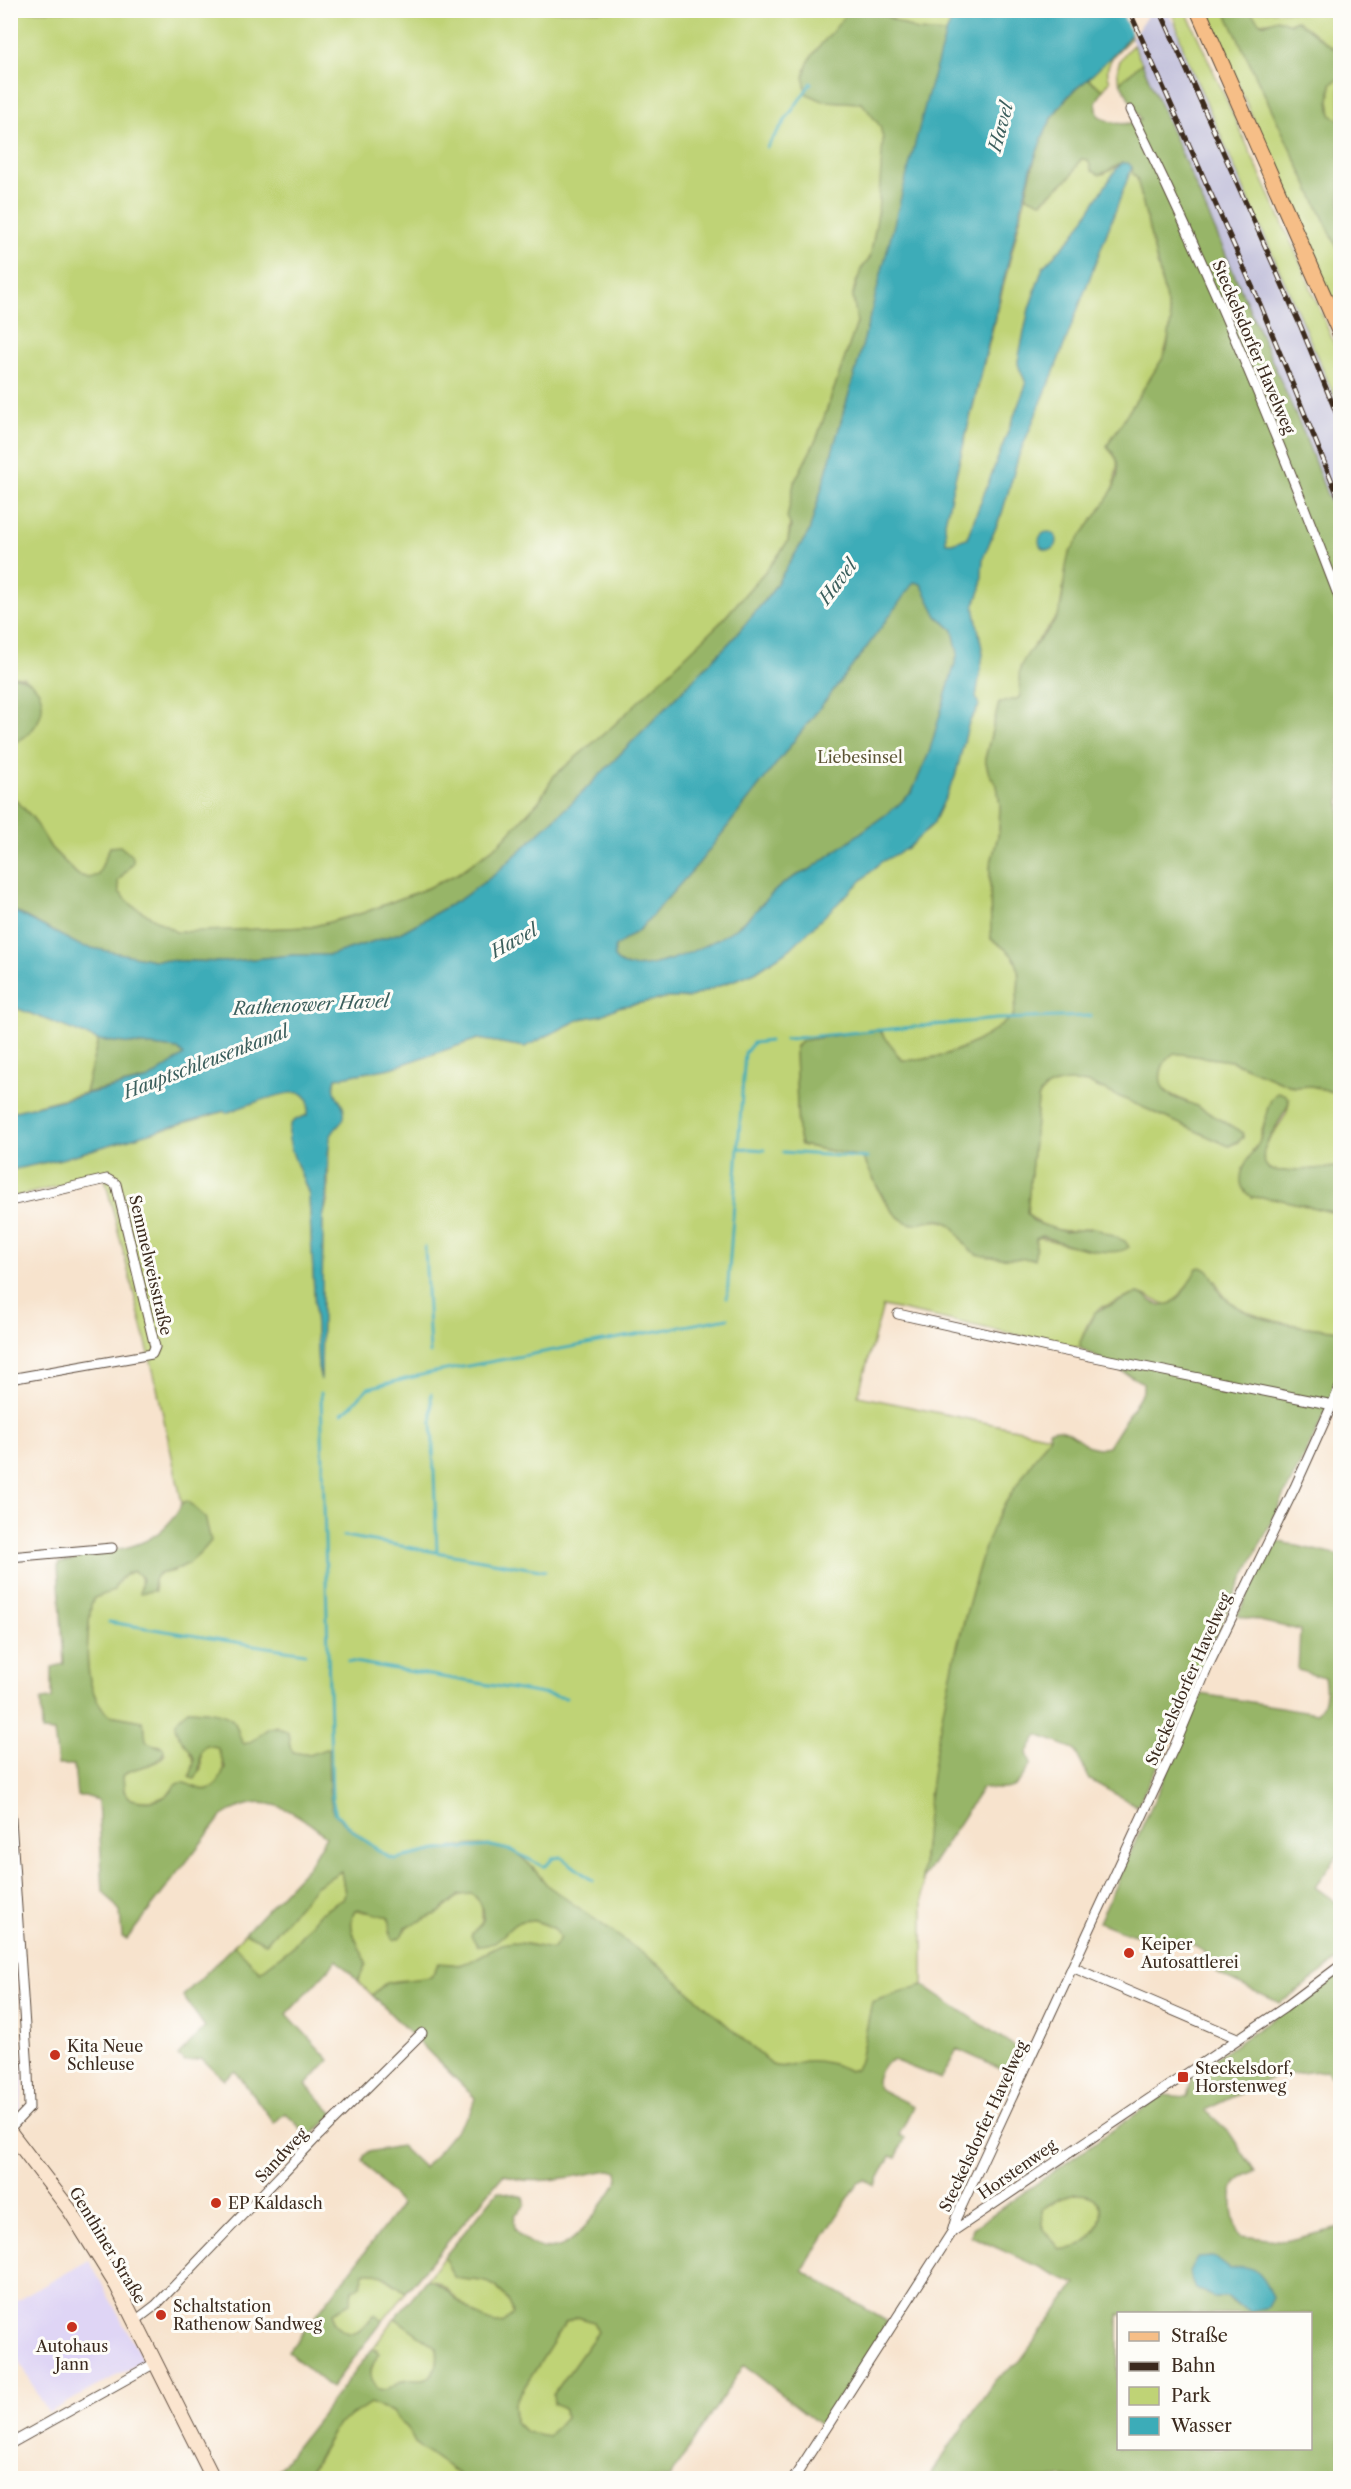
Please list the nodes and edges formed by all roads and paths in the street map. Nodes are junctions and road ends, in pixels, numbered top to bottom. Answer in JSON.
{"nodes":[{"id":1,"x":1198,"y":10,"type":"edge"},
{"id":2,"x":1130,"y":110,"type":"dead end"},
{"id":3,"x":1341,"y":333,"type":"edge"},
{"id":4,"x":1341,"y":600,"type":"edge"},
{"id":5,"x":10,"y":1201,"type":"edge"},
{"id":6,"x":898,"y":1314,"type":"dead end"},
{"id":7,"x":10,"y":1379,"type":"edge"},
{"id":8,"x":1341,"y":1387,"type":"edge"},
{"id":9,"x":1333,"y":1405,"type":"junction"},
{"id":10,"x":112,"y":1548,"type":"dead end"},
{"id":11,"x":10,"y":1557,"type":"edge"},
{"id":12,"x":10,"y":1804,"type":"edge"},
{"id":13,"x":1341,"y":1966,"type":"edge"},
{"id":14,"x":1072,"y":1967,"type":"junction"},
{"id":15,"x":422,"y":2033,"type":"dead end"},
{"id":16,"x":1237,"y":2038,"type":"junction"},
{"id":17,"x":10,"y":2130,"type":"edge"},
{"id":18,"x":952,"y":2232,"type":"junction"},
{"id":19,"x":135,"y":2321,"type":"junction"},
{"id":20,"x":155,"y":2363,"type":"junction"},
{"id":21,"x":10,"y":2445,"type":"edge"},
{"id":22,"x":213,"y":2478,"type":"edge"},
{"id":23,"x":794,"y":2478,"type":"edge"}],
"edges":[{"from":1,"to":3,"type":"main road"},
{"from":2,"to":4,"type":"street","name":"Steckelsdorfer Havelweg"},
{"from":5,"to":7,"type":"street","name":"Semmelweisstraße"},
{"from":6,"to":9,"type":"street"},
{"from":8,"to":9,"type":"street","name":"Steckelsdorfer Havelweg"},
{"from":9,"to":14,"type":"street","name":"Steckelsdorfer Havelweg"},
{"from":10,"to":11,"type":"street"},
{"from":12,"to":17,"type":"street"},
{"from":13,"to":16,"type":"street","name":"Horstenweg"},
{"from":14,"to":16,"type":"street"},
{"from":14,"to":18,"type":"street","name":"Steckelsdorfer Havelweg"},
{"from":15,"to":19,"type":"street","name":"Sandweg"},
{"from":16,"to":18,"type":"street","name":"Horstenweg"},
{"from":17,"to":19,"type":"main road","name":"Genthiner Straße"},
{"from":18,"to":23,"type":"street","name":"Horstenweg"},
{"from":19,"to":20,"type":"main road","name":"Genthiner Straße"},
{"from":20,"to":21,"type":"street"},
{"from":20,"to":22,"type":"main road","name":"Genthiner Straße"}]}
